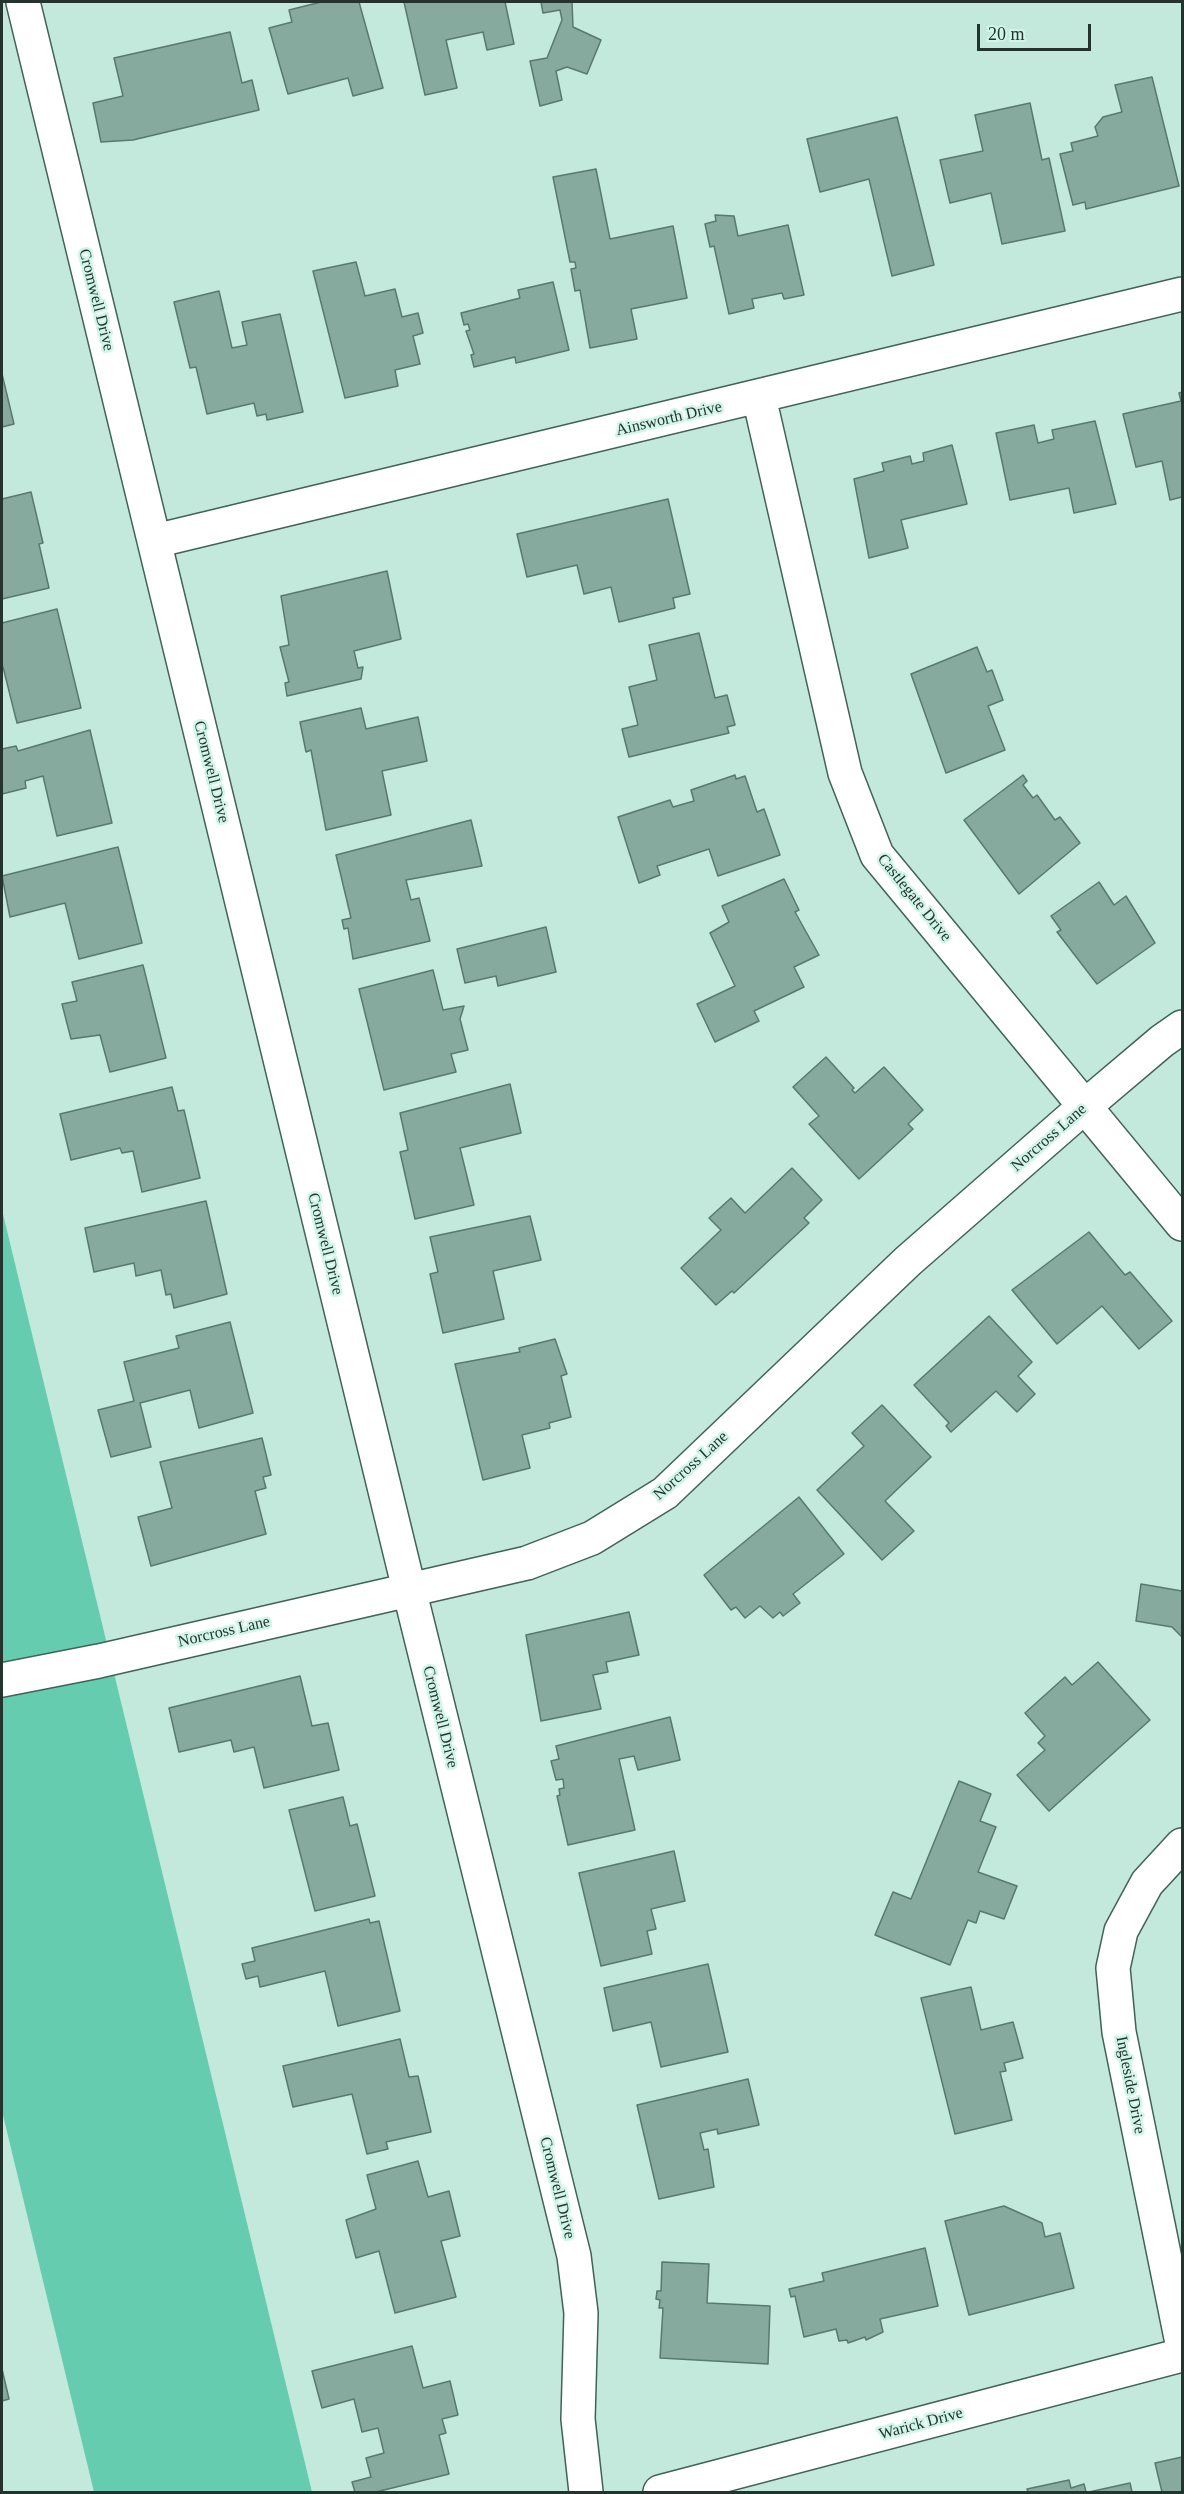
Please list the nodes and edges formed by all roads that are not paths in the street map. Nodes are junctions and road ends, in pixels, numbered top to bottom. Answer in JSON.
{"nodes":[{"id":1,"x":23,"y":2,"type":"edge"},
{"id":2,"x":1182,"y":294,"type":"edge"},
{"id":3,"x":759,"y":397,"type":"junction"},
{"id":4,"x":155,"y":541,"type":"junction"},
{"id":5,"x":1182,"y":1028,"type":"edge"},
{"id":6,"x":1084,"y":1107,"type":"junction"},
{"id":7,"x":1182,"y":1224,"type":"edge"},
{"id":8,"x":409,"y":1589,"type":"junction"},
{"id":9,"x":2,"y":1680,"type":"edge"},
{"id":10,"x":1182,"y":1845,"type":"edge"},
{"id":11,"x":1182,"y":2343,"type":"edge"},
{"id":12,"x":1182,"y":2355,"type":"edge"},
{"id":13,"x":586,"y":2493,"type":"edge"},
{"id":14,"x":660,"y":2493,"type":"edge"}],
"edges":[{"from":1,"to":4,"type":"street","name":"Cromwell Drive"},
{"from":2,"to":3,"type":"street","name":"Ainsworth Drive"},
{"from":3,"to":4,"type":"street","name":"Ainsworth Drive"},
{"from":3,"to":6,"type":"street","name":"Castlegate Drive"},
{"from":4,"to":8,"type":"street","name":"Cromwell Drive"},
{"from":5,"to":6,"type":"street","name":"Norcross Lane"},
{"from":6,"to":7,"type":"street","name":"Castlegate Drive"},
{"from":6,"to":8,"type":"street","name":"Norcross Lane"},
{"from":8,"to":9,"type":"street","name":"Norcross Lane"},
{"from":8,"to":13,"type":"street","name":"Cromwell Drive"},
{"from":10,"to":11,"type":"street","name":"Ingleside Drive"},
{"from":12,"to":14,"type":"street","name":"Warick Drive"}]}
